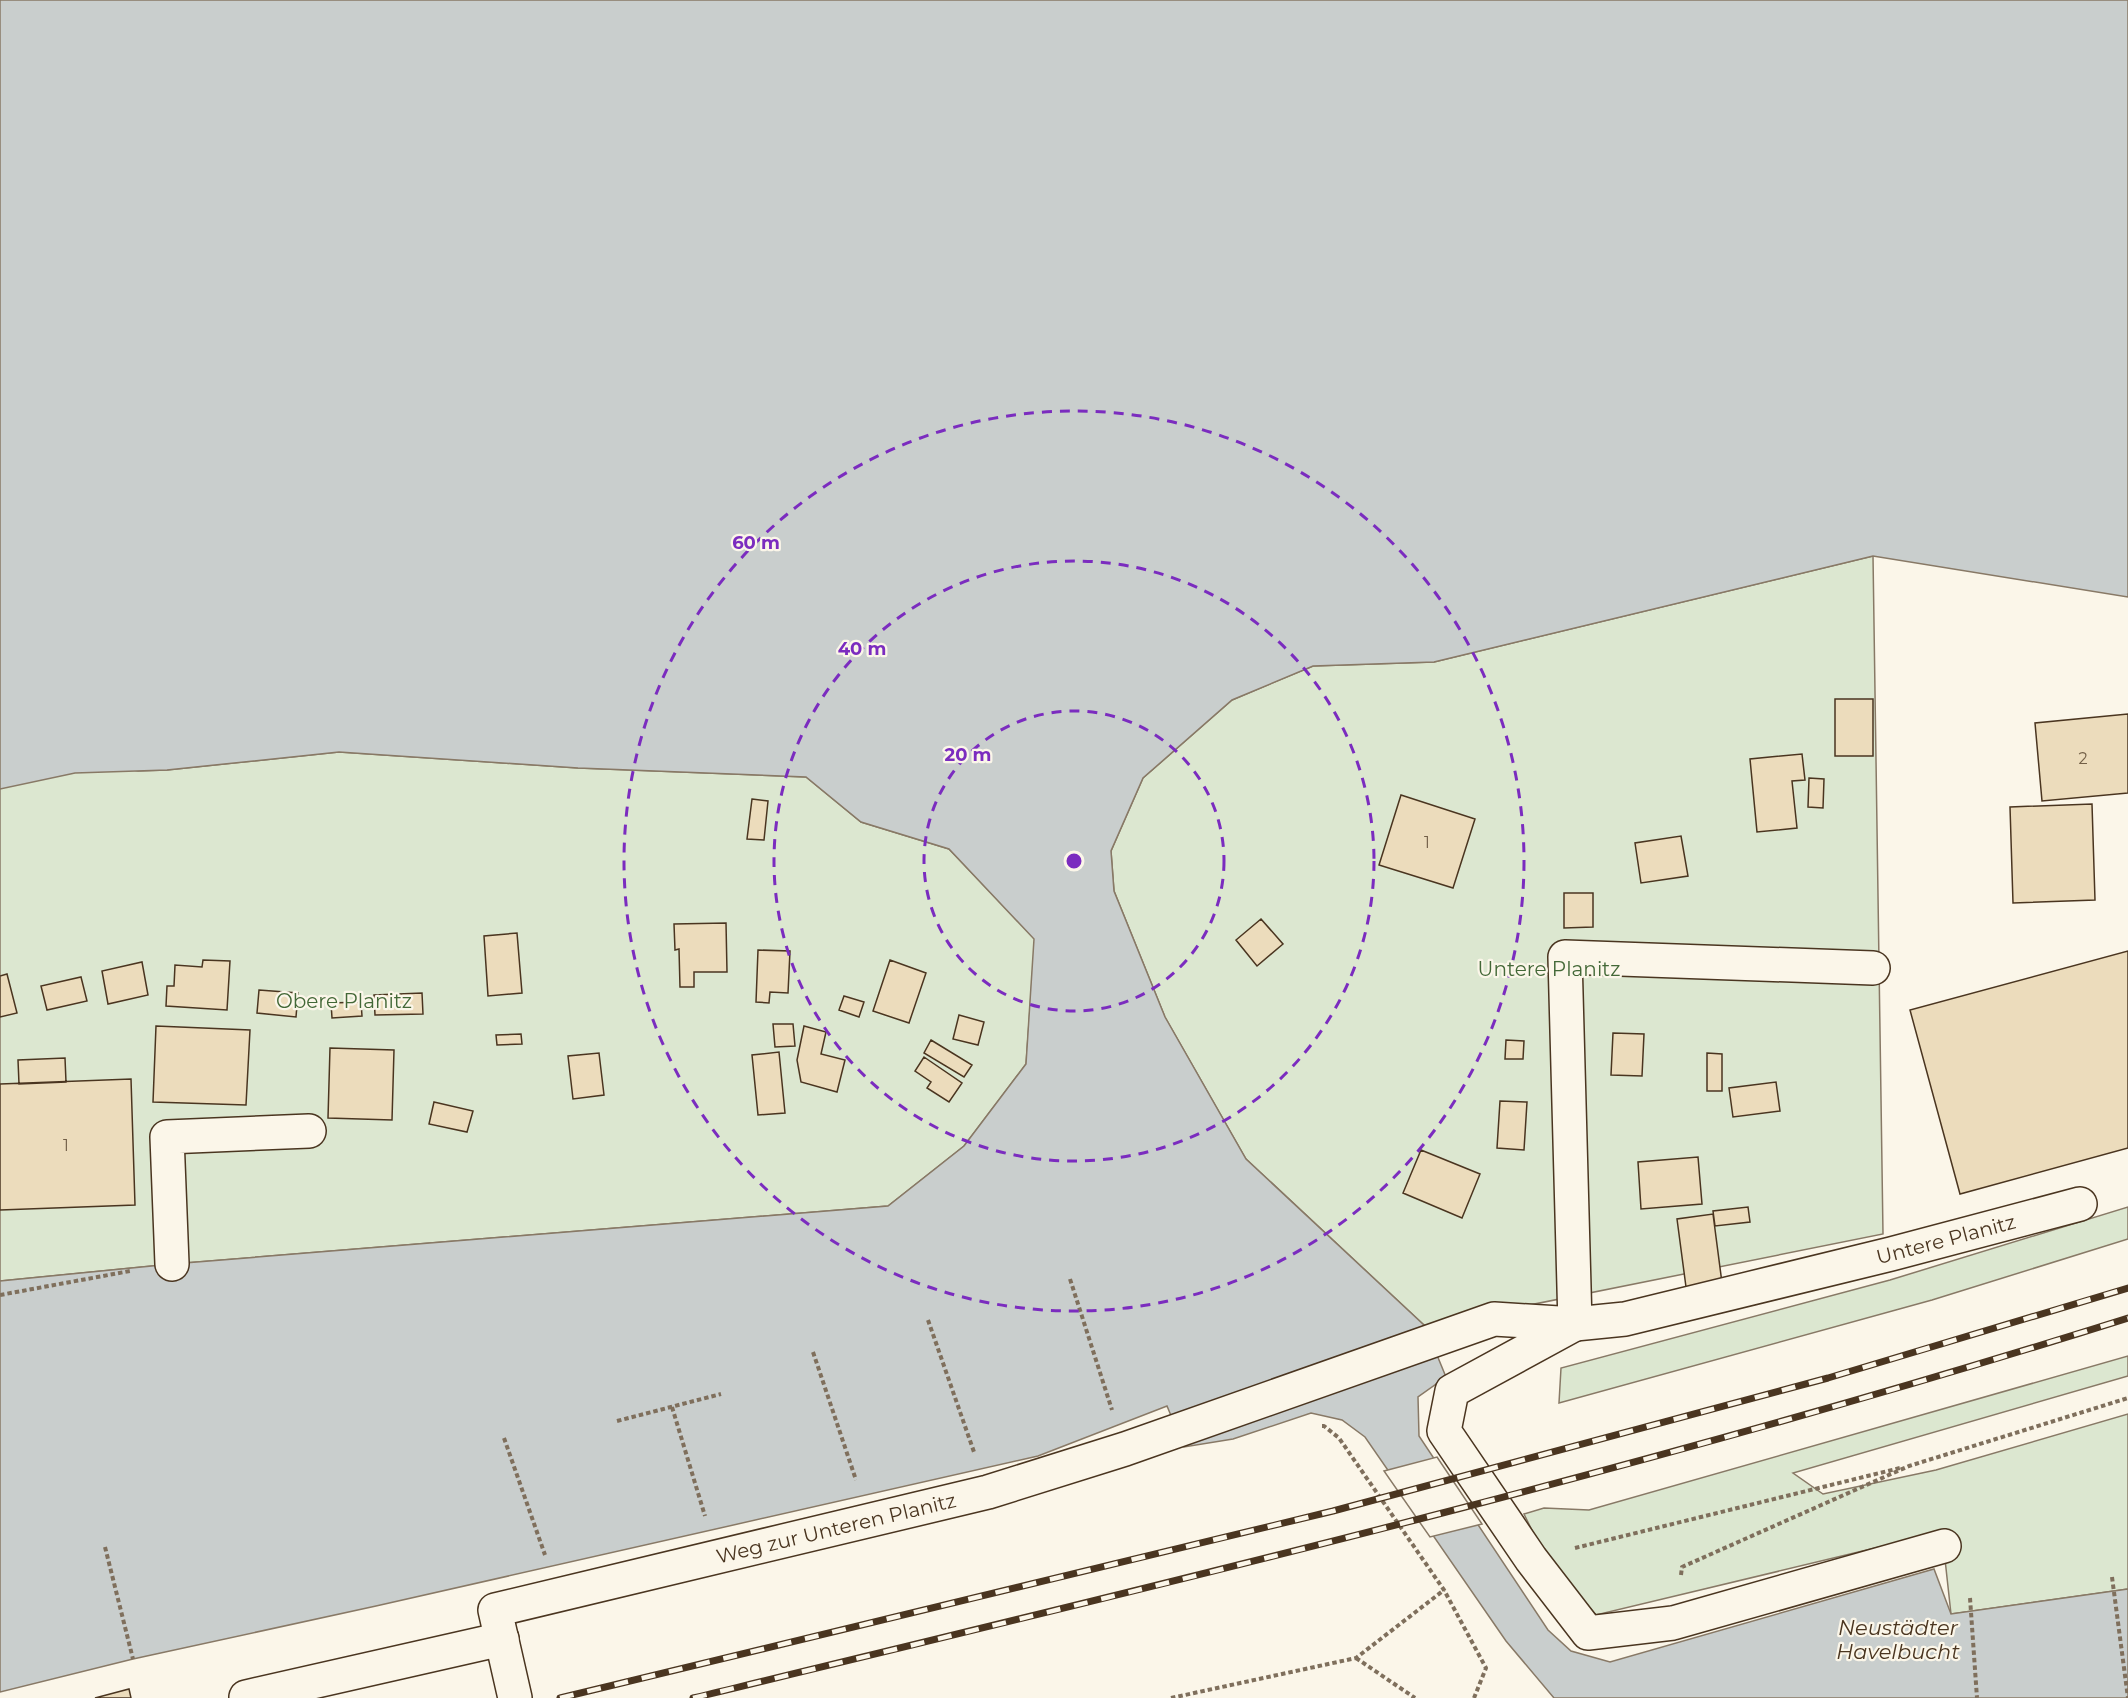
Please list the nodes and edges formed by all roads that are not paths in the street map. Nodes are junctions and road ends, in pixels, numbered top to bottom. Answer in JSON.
{"nodes":[{"id":1,"x":1873,"y":968,"type":"dead end"},
{"id":2,"x":309,"y":1131,"type":"dead end"},
{"id":3,"x":2080,"y":1204,"type":"dead end"},
{"id":4,"x":172,"y":1264,"type":"dead end"},
{"id":5,"x":1494,"y":1319,"type":"joint"},
{"id":6,"x":1575,"y":1324,"type":"junction"},
{"id":7,"x":1944,"y":1546,"type":"dead end"},
{"id":8,"x":499,"y":1624,"type":"junction"},
{"id":9,"x":246,"y":1697,"type":"edge"},
{"id":10,"x":515,"y":1698,"type":"edge"}],
"edges":[{"from":1,"to":6,"type":"lane"},
{"from":2,"to":4,"type":"lane"},
{"from":3,"to":6,"type":"lane","name":"Untere Planitz"},
{"from":5,"to":6,"type":"lane","name":"Untere Planitz"},
{"from":5,"to":8,"type":"lane","name":"Weg zur Unteren Planitz"},
{"from":6,"to":7,"type":"lane"},
{"from":8,"to":9,"type":"lane","name":"Weg zur Unteren Planitz"},
{"from":8,"to":10,"type":"lane"}]}
